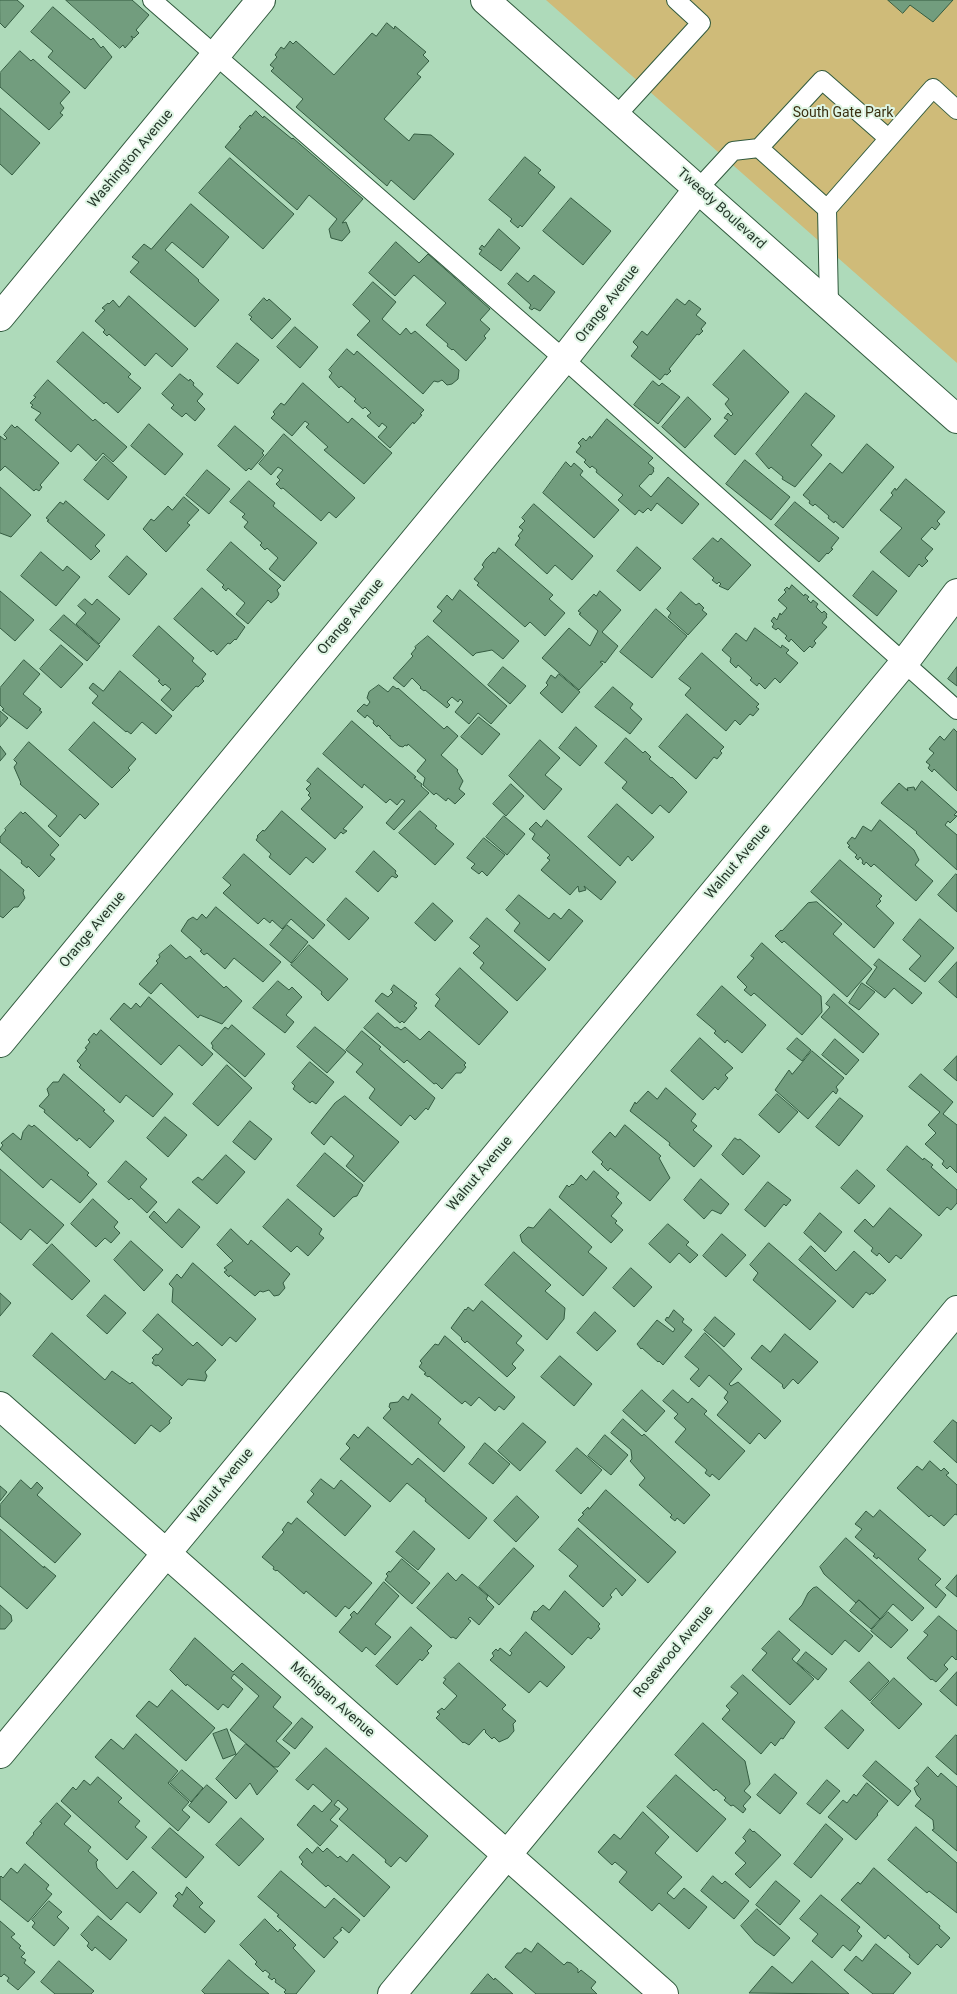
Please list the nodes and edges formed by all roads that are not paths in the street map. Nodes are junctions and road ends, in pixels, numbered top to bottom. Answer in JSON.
{"nodes":[{"id":1,"x":152,"y":0,"type":"edge"},
{"id":2,"x":261,"y":0,"type":"edge"},
{"id":3,"x":485,"y":0,"type":"edge"},
{"id":4,"x":676,"y":0,"type":"edge"},
{"id":5,"x":216,"y":56,"type":"junction"},
{"id":6,"x":957,"y":110,"type":"edge"},
{"id":7,"x":616,"y":116,"type":"junction"},
{"id":8,"x":888,"y":138,"type":"junction"},
{"id":9,"x":759,"y":148,"type":"junction"},
{"id":10,"x":698,"y":189,"type":"junction"},
{"id":11,"x":827,"y":209,"type":"junction"},
{"id":12,"x":829,"y":304,"type":"junction"},
{"id":13,"x":0,"y":317,"type":"edge"},
{"id":14,"x":564,"y":359,"type":"junction"},
{"id":15,"x":957,"y":419,"type":"edge"},
{"id":16,"x":957,"y":593,"type":"edge"},
{"id":17,"x":904,"y":662,"type":"junction"},
{"id":18,"x":957,"y":710,"type":"edge"},
{"id":19,"x":0,"y":1043,"type":"edge"},
{"id":20,"x":957,"y":1310,"type":"edge"},
{"id":21,"x":0,"y":1406,"type":"edge"},
{"id":22,"x":166,"y":1553,"type":"junction"},
{"id":23,"x":0,"y":1754,"type":"edge"},
{"id":24,"x":507,"y":1855,"type":"junction"},
{"id":25,"x":392,"y":1994,"type":"edge"},
{"id":26,"x":664,"y":1994,"type":"edge"}],
"edges":[{"from":1,"to":5,"type":"lane"},
{"from":2,"to":5,"type":"street","name":"Washington Avenue"},
{"from":3,"to":7,"type":"street","name":"Tweedy Boulevard"},
{"from":4,"to":7,"type":"lane"},
{"from":5,"to":13,"type":"street","name":"Washington Avenue"},
{"from":5,"to":14,"type":"lane"},
{"from":6,"to":8,"type":"lane"},
{"from":7,"to":10,"type":"street","name":"Tweedy Boulevard"},
{"from":8,"to":9,"type":"lane"},
{"from":8,"to":11,"type":"lane"},
{"from":9,"to":10,"type":"lane"},
{"from":9,"to":11,"type":"lane"},
{"from":10,"to":12,"type":"street","name":"Tweedy Boulevard"},
{"from":10,"to":14,"type":"street","name":"Orange Avenue"},
{"from":11,"to":12,"type":"lane"},
{"from":12,"to":15,"type":"street","name":"Tweedy Boulevard"},
{"from":14,"to":17,"type":"lane"},
{"from":14,"to":19,"type":"street","name":"Orange Avenue"},
{"from":16,"to":17,"type":"street","name":"Walnut Avenue"},
{"from":17,"to":18,"type":"lane"},
{"from":17,"to":22,"type":"street","name":"Walnut Avenue"},
{"from":20,"to":24,"type":"street","name":"Rosewood Avenue"},
{"from":21,"to":22,"type":"street","name":"Michigan Avenue"},
{"from":22,"to":23,"type":"street","name":"Walnut Avenue"},
{"from":22,"to":24,"type":"street","name":"Michigan Avenue"},
{"from":24,"to":25,"type":"street","name":"Rosewood Avenue"},
{"from":24,"to":26,"type":"street","name":"Michigan Avenue"}]}
